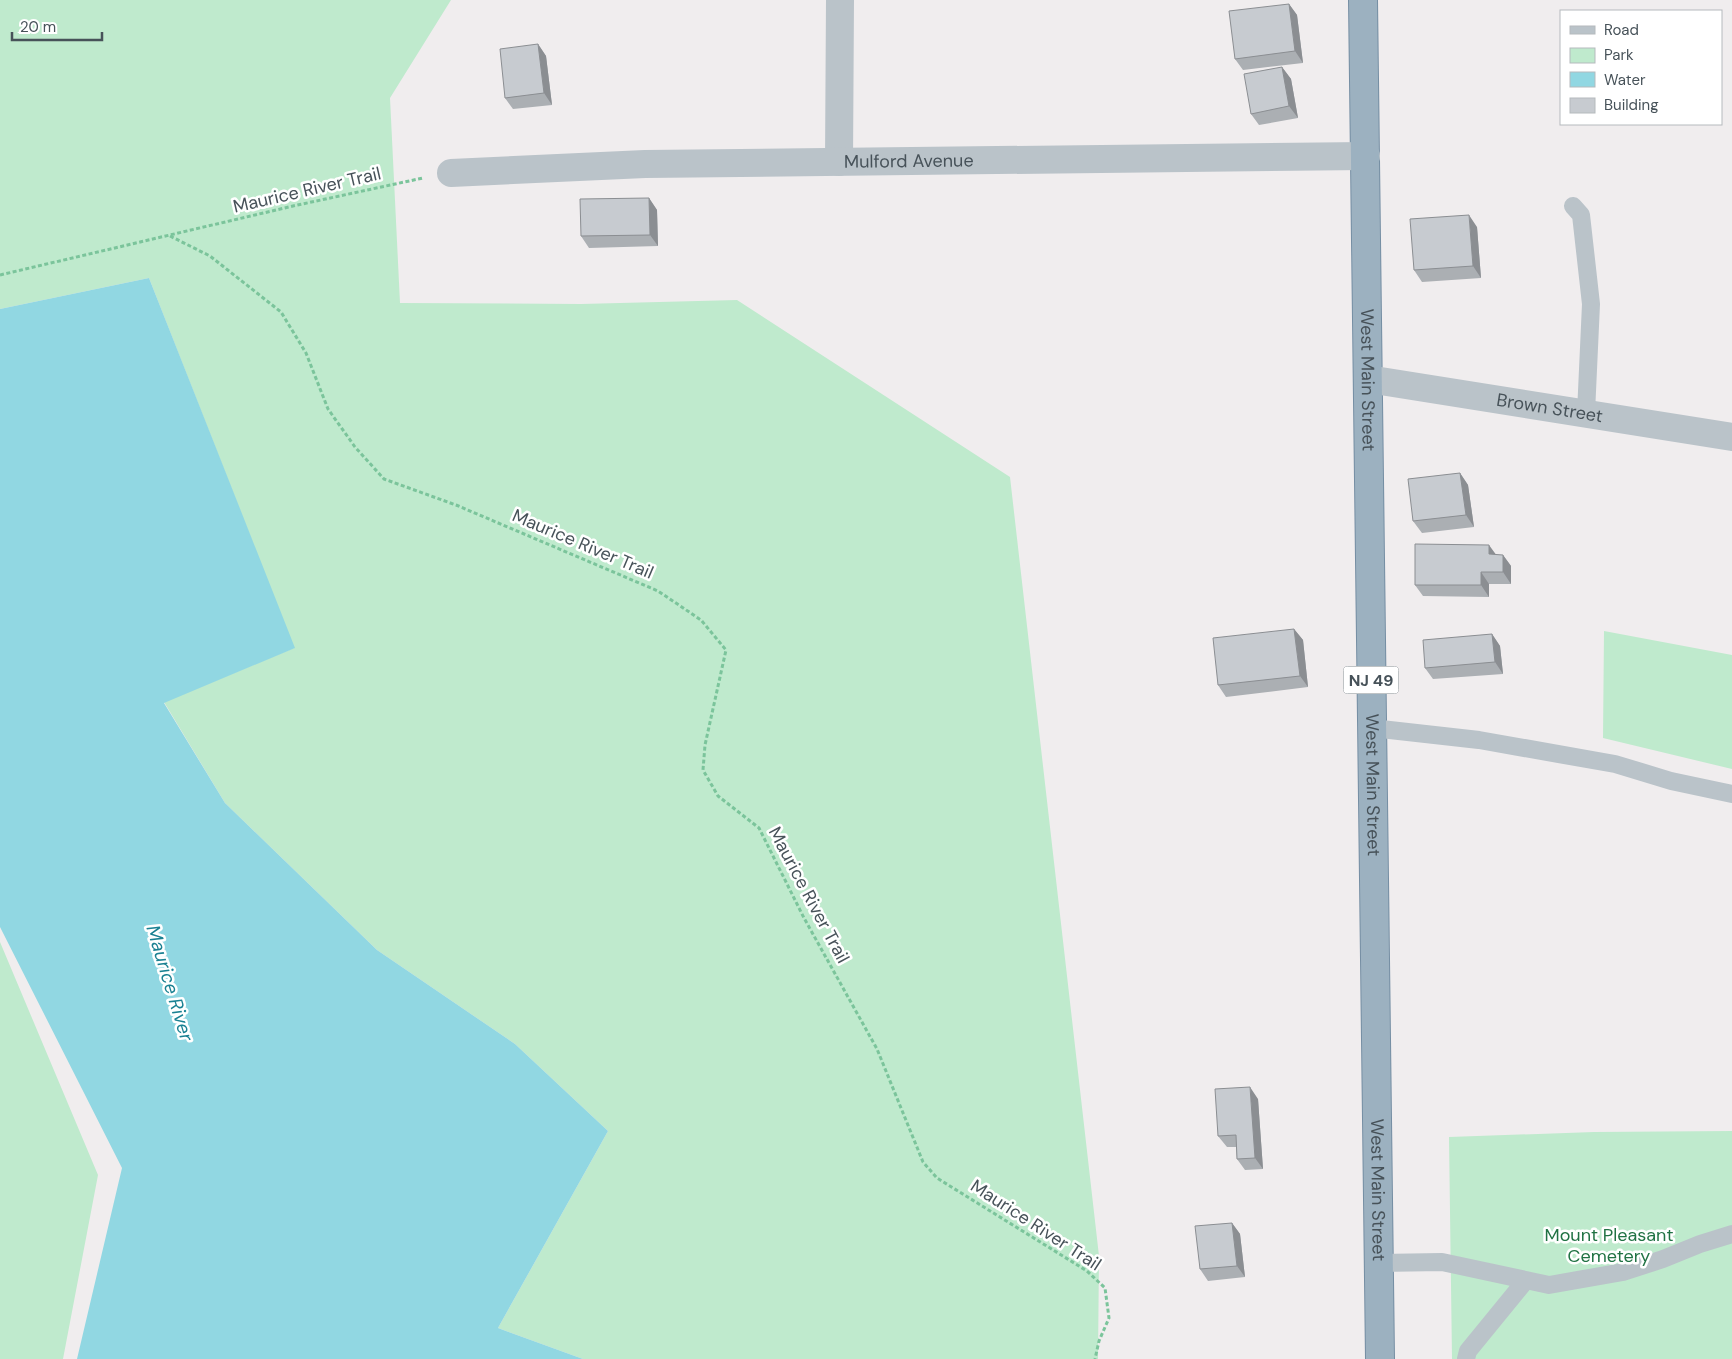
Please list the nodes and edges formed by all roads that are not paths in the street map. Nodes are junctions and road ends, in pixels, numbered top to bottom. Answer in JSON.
{"nodes":[{"id":1,"x":840,"y":0,"type":"edge"},
{"id":2,"x":1363,"y":0,"type":"edge"},
{"id":3,"x":1366,"y":156,"type":"junction"},
{"id":4,"x":839,"y":162,"type":"junction"},
{"id":5,"x":451,"y":173,"type":"road end"},
{"id":6,"x":1574,"y":206,"type":"dead end"},
{"id":7,"x":1368,"y":379,"type":"junction"},
{"id":8,"x":1586,"y":413,"type":"junction"},
{"id":9,"x":1732,"y":437,"type":"edge"},
{"id":10,"x":1372,"y":728,"type":"junction"},
{"id":11,"x":1732,"y":794,"type":"edge"},
{"id":12,"x":1732,"y":1234,"type":"edge"},
{"id":13,"x":1379,"y":1263,"type":"junction"},
{"id":14,"x":1526,"y":1280,"type":"junction"},
{"id":15,"x":1380,"y":1359,"type":"edge"},
{"id":16,"x":1466,"y":1359,"type":"edge"}],
"edges":[{"from":1,"to":4,"type":"street"},
{"from":2,"to":3,"type":"highway","name":"West Main Street","number":"NJ 49"},
{"from":3,"to":4,"type":"street","name":"Mulford Avenue"},
{"from":3,"to":7,"type":"highway","name":"West Main Street","number":"NJ 49"},
{"from":4,"to":5,"type":"street","name":"Mulford Avenue"},
{"from":6,"to":8,"type":"lane"},
{"from":7,"to":8,"type":"street","name":"Brown Street"},
{"from":7,"to":10,"type":"highway","name":"West Main Street","number":"NJ 49"},
{"from":8,"to":9,"type":"street","name":"Brown Street"},
{"from":10,"to":11,"type":"lane"},
{"from":10,"to":13,"type":"highway","name":"West Main Street","number":"NJ 49"},
{"from":12,"to":14,"type":"lane"},
{"from":13,"to":14,"type":"lane"},
{"from":13,"to":15,"type":"highway","name":"West Main Street","number":"NJ 49"},
{"from":14,"to":16,"type":"lane"}]}
